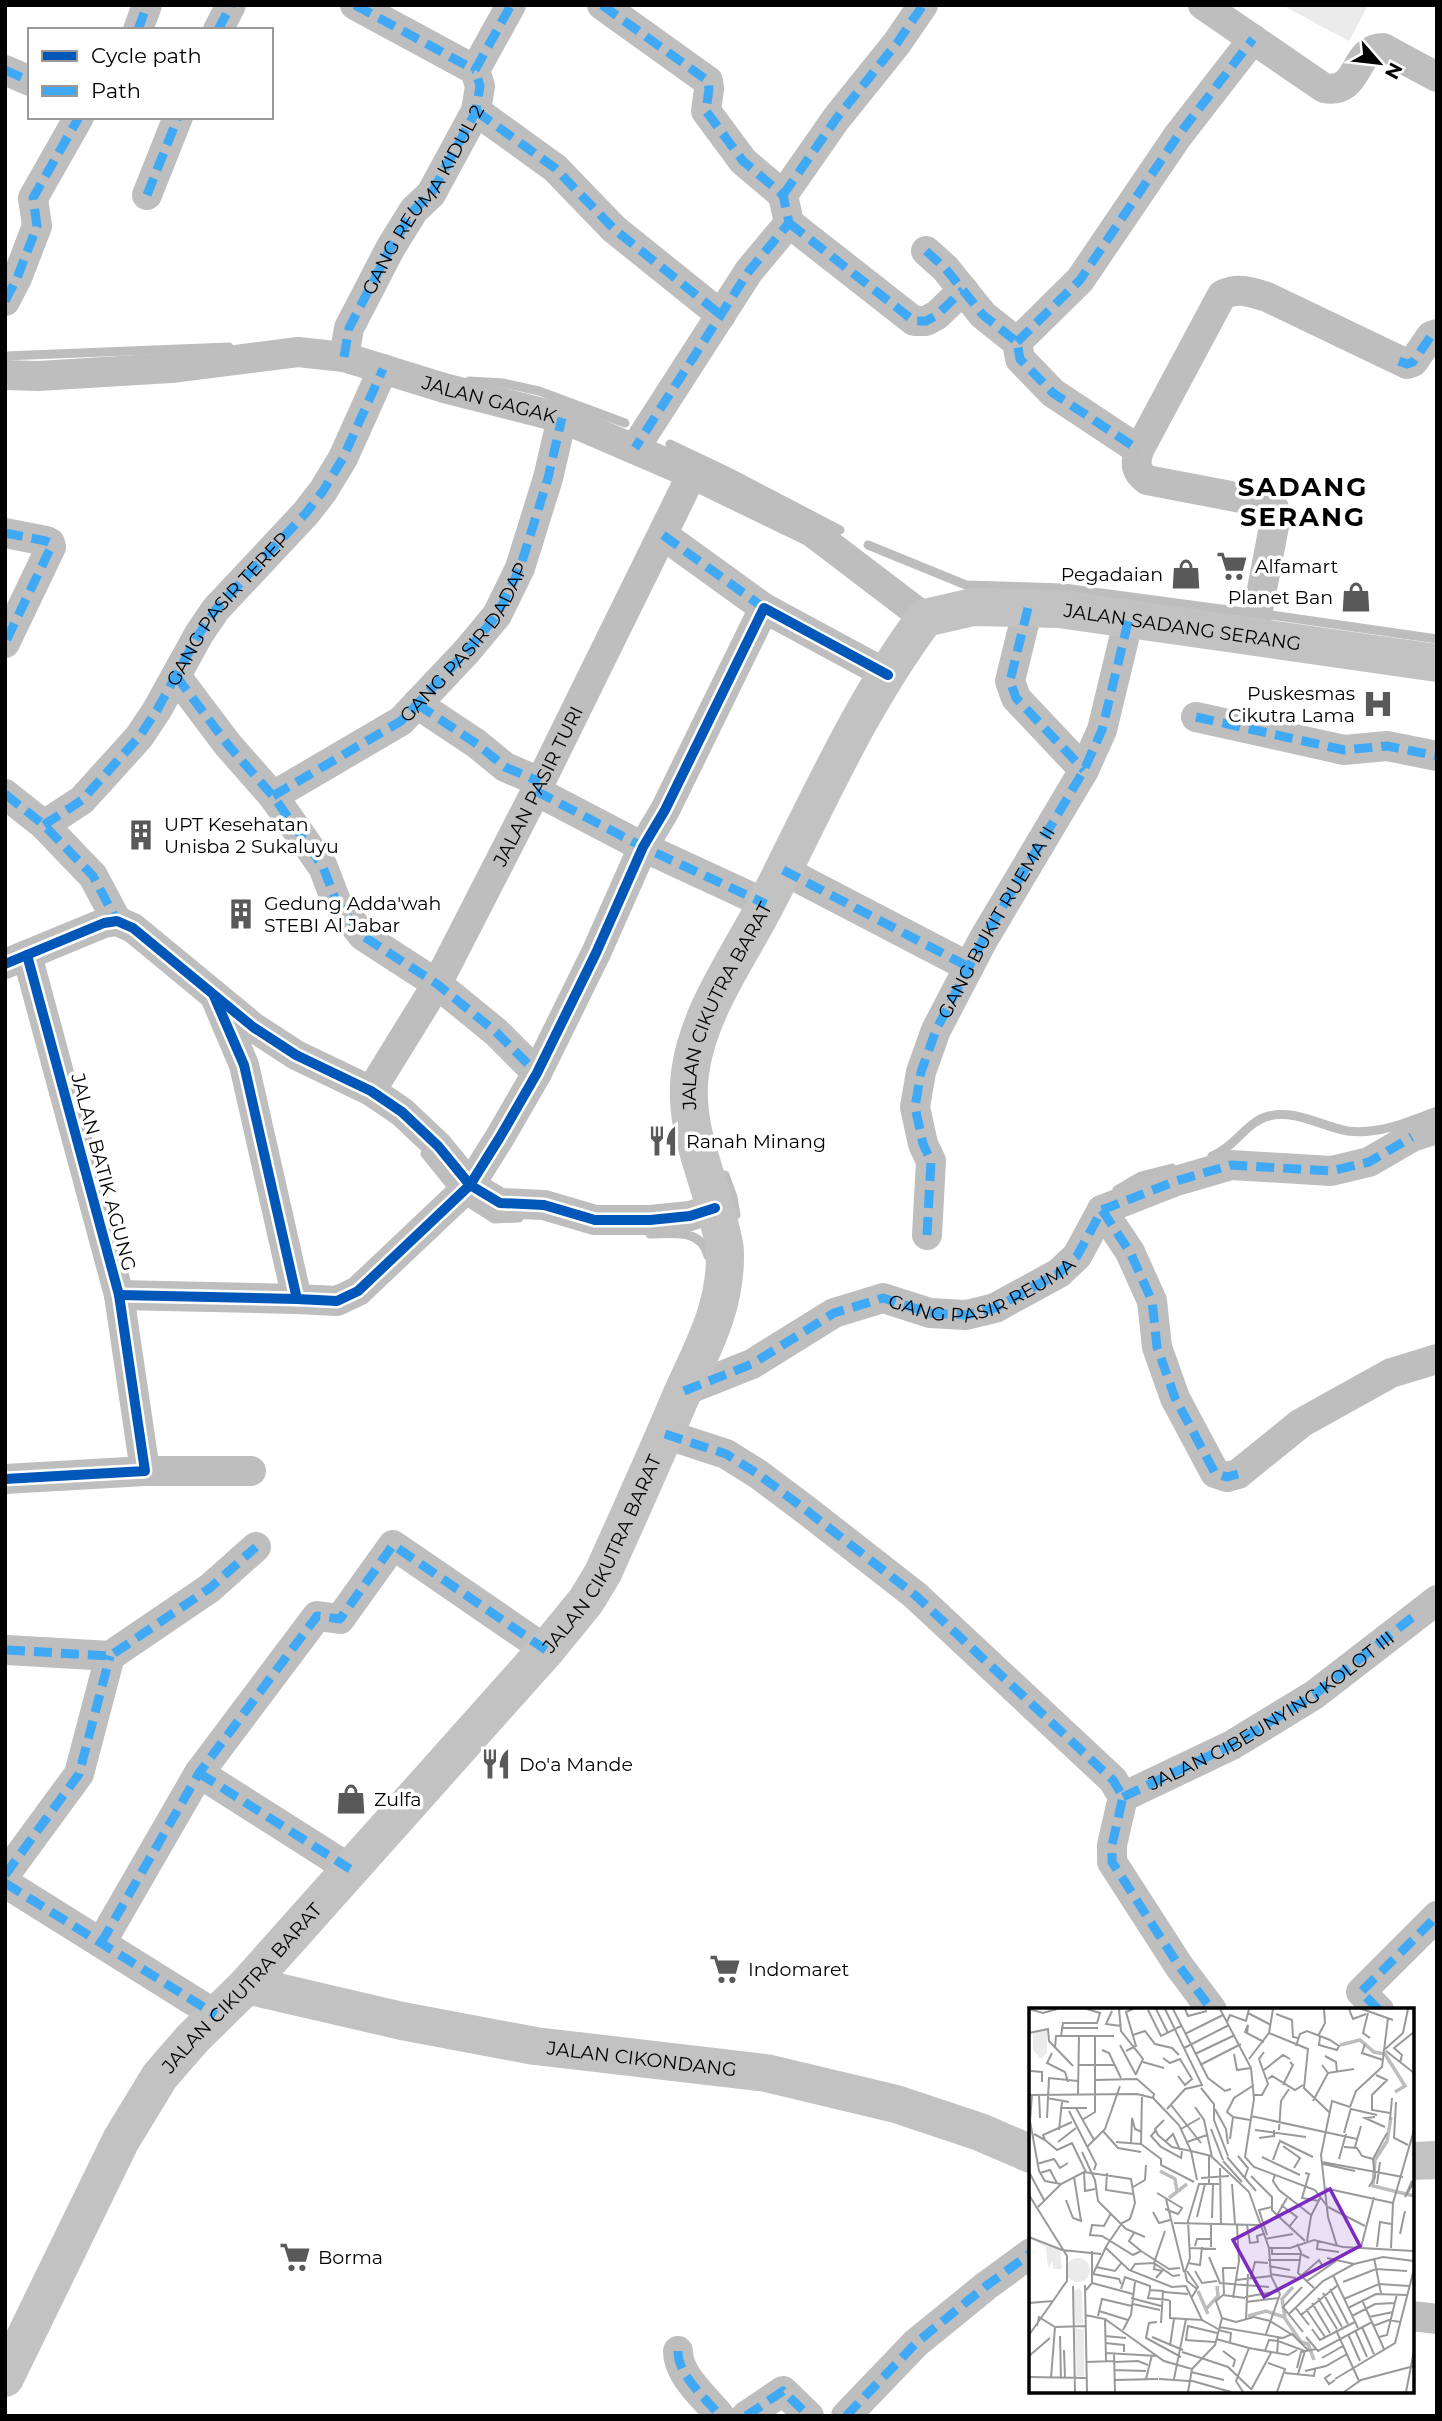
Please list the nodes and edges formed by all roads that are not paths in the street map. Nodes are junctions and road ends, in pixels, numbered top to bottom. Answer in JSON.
{"nodes":[{"id":1,"x":148,"y":5,"type":"edge"},
{"id":2,"x":231,"y":5,"type":"edge"},
{"id":3,"x":355,"y":5,"type":"edge"},
{"id":4,"x":511,"y":5,"type":"edge"},
{"id":5,"x":602,"y":5,"type":"edge"},
{"id":6,"x":923,"y":5,"type":"edge"},
{"id":7,"x":1203,"y":5,"type":"edge"},
{"id":8,"x":139,"y":28,"type":"edge"},
{"id":9,"x":219,"y":28,"type":"edge"},
{"id":10,"x":1253,"y":39,"type":"junction"},
{"id":11,"x":5,"y":70,"type":"edge"},
{"id":12,"x":475,"y":70,"type":"junction"},
{"id":13,"x":1437,"y":77,"type":"edge"},
{"id":14,"x":28,"y":80,"type":"edge"},
{"id":15,"x":476,"y":111,"type":"junction"},
{"id":16,"x":78,"y":119,"type":"edge"},
{"id":17,"x":177,"y":119,"type":"edge"},
{"id":18,"x":147,"y":195,"type":"dead end"},
{"id":19,"x":786,"y":209,"type":"junction"},
{"id":20,"x":926,"y":251,"type":"dead end"},
{"id":21,"x":963,"y":290,"type":"junction"},
{"id":22,"x":5,"y":301,"type":"edge"},
{"id":23,"x":721,"y":315,"type":"junction"},
{"id":24,"x":1437,"y":334,"type":"edge"},
{"id":25,"x":1017,"y":342,"type":"junction"},
{"id":26,"x":344,"y":357,"type":"junction"},
{"id":27,"x":383,"y":369,"type":"junction"},
{"id":28,"x":5,"y":375,"type":"edge"},
{"id":29,"x":562,"y":418,"type":"junction"},
{"id":30,"x":635,"y":449,"type":"junction"},
{"id":31,"x":1139,"y":450,"type":"junction"},
{"id":32,"x":692,"y":474,"type":"junction"},
{"id":33,"x":5,"y":533,"type":"edge"},
{"id":34,"x":663,"y":535,"type":"junction"},
{"id":35,"x":764,"y":608,"type":"junction"},
{"id":36,"x":1028,"y":608,"type":"junction"},
{"id":37,"x":925,"y":618,"type":"junction"},
{"id":38,"x":1129,"y":618,"type":"junction"},
{"id":39,"x":1253,"y":636,"type":"junction"},
{"id":40,"x":5,"y":643,"type":"edge"},
{"id":41,"x":1437,"y":663,"type":"edge"},
{"id":42,"x":888,"y":675,"type":"junction"},
{"id":43,"x":176,"y":676,"type":"junction"},
{"id":44,"x":417,"y":704,"type":"junction"},
{"id":45,"x":1196,"y":717,"type":"dead end"},
{"id":46,"x":1437,"y":756,"type":"edge"},
{"id":47,"x":1084,"y":770,"type":"junction"},
{"id":48,"x":538,"y":787,"type":"junction"},
{"id":49,"x":5,"y":794,"type":"edge"},
{"id":50,"x":273,"y":796,"type":"junction"},
{"id":51,"x":44,"y":825,"type":"junction"},
{"id":52,"x":643,"y":847,"type":"junction"},
{"id":53,"x":783,"y":870,"type":"junction"},
{"id":54,"x":766,"y":904,"type":"junction"},
{"id":55,"x":117,"y":921,"type":"junction"},
{"id":56,"x":16,"y":959,"type":"edge"},
{"id":57,"x":969,"y":967,"type":"junction"},
{"id":58,"x":438,"y":984,"type":"junction"},
{"id":59,"x":212,"y":992,"type":"junction"},
{"id":60,"x":537,"y":1073,"type":"junction"},
{"id":61,"x":371,"y":1091,"type":"junction"},
{"id":62,"x":1437,"y":1129,"type":"edge"},
{"id":63,"x":470,"y":1185,"type":"junction"},
{"id":64,"x":715,"y":1208,"type":"junction"},
{"id":65,"x":1102,"y":1210,"type":"junction"},
{"id":66,"x":927,"y":1235,"type":"dead end"},
{"id":67,"x":119,"y":1295,"type":"junction"},
{"id":68,"x":297,"y":1299,"type":"junction"},
{"id":69,"x":1437,"y":1359,"type":"edge"},
{"id":70,"x":693,"y":1387,"type":"junction"},
{"id":71,"x":665,"y":1434,"type":"junction"},
{"id":72,"x":145,"y":1471,"type":"junction"},
{"id":73,"x":251,"y":1471,"type":"dead end"},
{"id":74,"x":5,"y":1479,"type":"edge"},
{"id":75,"x":256,"y":1547,"type":"dead end"},
{"id":76,"x":1426,"y":1608,"type":"edge"},
{"id":77,"x":546,"y":1650,"type":"junction"},
{"id":78,"x":6,"y":1651,"type":"edge"},
{"id":79,"x":110,"y":1656,"type":"junction"},
{"id":80,"x":200,"y":1773,"type":"junction"},
{"id":81,"x":1123,"y":1797,"type":"junction"},
{"id":82,"x":351,"y":1869,"type":"junction"},
{"id":83,"x":5,"y":1874,"type":"edge"},
{"id":84,"x":5,"y":1883,"type":"edge"},
{"id":85,"x":1437,"y":1916,"type":"edge"},
{"id":86,"x":101,"y":1943,"type":"junction"},
{"id":87,"x":247,"y":1985,"type":"junction"},
{"id":88,"x":1210,"y":2008,"type":"edge"},
{"id":89,"x":1377,"y":2008,"type":"edge"},
{"id":90,"x":216,"y":2015,"type":"junction"},
{"id":91,"x":1029,"y":2153,"type":"edge"},
{"id":92,"x":1437,"y":2160,"type":"edge"},
{"id":93,"x":1414,"y":2161,"type":"edge"},
{"id":94,"x":1029,"y":2254,"type":"edge"},
{"id":95,"x":1414,"y":2316,"type":"edge"},
{"id":96,"x":1437,"y":2319,"type":"edge"},
{"id":97,"x":678,"y":2351,"type":"dead end"},
{"id":98,"x":5,"y":2378,"type":"edge"},
{"id":99,"x":720,"y":2416,"type":"edge"},
{"id":100,"x":746,"y":2416,"type":"edge"},
{"id":101,"x":809,"y":2416,"type":"edge"},
{"id":102,"x":846,"y":2416,"type":"edge"}],
"edges":[{"from":1,"to":8,"type":"street"},
{"from":2,"to":9,"type":"street"},
{"from":3,"to":12,"type":"street"},
{"from":4,"to":12,"type":"street"},
{"from":5,"to":19,"type":"street"},
{"from":6,"to":19,"type":"street"},
{"from":7,"to":10,"type":"street"},
{"from":10,"to":13,"type":"street"},
{"from":10,"to":25,"type":"street"},
{"from":11,"to":14,"type":"street"},
{"from":12,"to":15,"type":"street","name":"GANG REUMA KIDUL 2"},
{"from":15,"to":23,"type":"street"},
{"from":15,"to":26,"type":"street","name":"GANG REUMA KIDUL 2"},
{"from":16,"to":22,"type":"street"},
{"from":17,"to":18,"type":"street"},
{"from":19,"to":21,"type":"street"},
{"from":19,"to":23,"type":"street"},
{"from":20,"to":21,"type":"street"},
{"from":21,"to":25,"type":"street"},
{"from":23,"to":30,"type":"street"},
{"from":24,"to":31,"type":"street"},
{"from":25,"to":31,"type":"street"},
{"from":26,"to":27,"type":"street","name":"JALAN GAGAK"},
{"from":26,"to":28,"type":"street","name":"JALAN GAGAK"},
{"from":27,"to":29,"type":"street","name":"JALAN GAGAK"},
{"from":27,"to":43,"type":"street","name":"GANG PASIR TEREP"},
{"from":29,"to":30,"type":"street","name":"JALAN GAGAK"},
{"from":29,"to":44,"type":"street","name":"GANG PASIR DADAP"},
{"from":30,"to":32,"type":"street","name":"JALAN GAGAK"},
{"from":31,"to":39,"type":"street"},
{"from":32,"to":34,"type":"street","name":"JALAN PASIR TURI"},
{"from":32,"to":37,"type":"street","name":"JALAN GAGAK"},
{"from":33,"to":40,"type":"street"},
{"from":34,"to":35,"type":"street"},
{"from":34,"to":48,"type":"street","name":"JALAN PASIR TURI"},
{"from":35,"to":42,"type":"street"},
{"from":35,"to":52,"type":"street"},
{"from":36,"to":37,"type":"main road","name":"JALAN SADANG SERANG"},
{"from":36,"to":38,"type":"main road","name":"JALAN SADANG SERANG"},
{"from":36,"to":47,"type":"street"},
{"from":37,"to":42,"type":"main road","name":"JALAN CIKUTRA BARAT"},
{"from":38,"to":39,"type":"main road","name":"JALAN SADANG SERANG"},
{"from":38,"to":47,"type":"street","name":"GANG BUKIT RUEMA II"},
{"from":39,"to":41,"type":"main road","name":"JALAN SADANG SERANG"},
{"from":42,"to":53,"type":"main road","name":"JALAN CIKUTRA BARAT"},
{"from":43,"to":50,"type":"street"},
{"from":43,"to":51,"type":"street","name":"GANG PASIR TEREP"},
{"from":44,"to":48,"type":"street"},
{"from":44,"to":50,"type":"street","name":"GANG PASIR DADAP"},
{"from":45,"to":46,"type":"street"},
{"from":47,"to":57,"type":"street","name":"GANG BUKIT RUEMA II"},
{"from":48,"to":52,"type":"street"},
{"from":48,"to":58,"type":"street","name":"JALAN PASIR TURI"},
{"from":49,"to":51,"type":"street"},
{"from":50,"to":58,"type":"street"},
{"from":51,"to":55,"type":"street"},
{"from":52,"to":54,"type":"street"},
{"from":52,"to":60,"type":"street"},
{"from":53,"to":54,"type":"main road","name":"JALAN CIKUTRA BARAT"},
{"from":53,"to":57,"type":"street"},
{"from":54,"to":64,"type":"main road","name":"JALAN CIKUTRA BARAT"},
{"from":55,"to":56,"type":"street"},
{"from":55,"to":59,"type":"street"},
{"from":56,"to":67,"type":"street","name":"JALAN BATIK AGUNG"},
{"from":57,"to":66,"type":"street","name":"GANG BUKIT RUEMA II"},
{"from":58,"to":60,"type":"street"},
{"from":58,"to":61,"type":"street","name":"JALAN PASIR TURI"},
{"from":59,"to":61,"type":"street"},
{"from":59,"to":68,"type":"street"},
{"from":60,"to":63,"type":"street"},
{"from":61,"to":63,"type":"street"},
{"from":62,"to":65,"type":"street"},
{"from":63,"to":64,"type":"street"},
{"from":63,"to":68,"type":"street"},
{"from":64,"to":70,"type":"main road","name":"JALAN CIKUTRA BARAT"},
{"from":65,"to":69,"type":"street"},
{"from":65,"to":70,"type":"street","name":"GANG PASIR REUMA"},
{"from":67,"to":68,"type":"street"},
{"from":67,"to":72,"type":"street","name":"JALAN BATIK AGUNG"},
{"from":70,"to":71,"type":"main road","name":"JALAN CIKUTRA BARAT"},
{"from":71,"to":77,"type":"main road","name":"JALAN CIKUTRA BARAT"},
{"from":71,"to":81,"type":"street"},
{"from":72,"to":73,"type":"street"},
{"from":72,"to":74,"type":"street"},
{"from":75,"to":79,"type":"street"},
{"from":76,"to":81,"type":"street","name":"JALAN CIBEUNYING KOLOT III"},
{"from":77,"to":80,"type":"street"},
{"from":77,"to":82,"type":"main road","name":"JALAN CIKUTRA BARAT"},
{"from":78,"to":79,"type":"street"},
{"from":79,"to":83,"type":"street"},
{"from":80,"to":82,"type":"street"},
{"from":80,"to":86,"type":"street"},
{"from":81,"to":88,"type":"street"},
{"from":82,"to":87,"type":"main road","name":"JALAN CIKUTRA BARAT"},
{"from":84,"to":86,"type":"street"},
{"from":85,"to":89,"type":"street"},
{"from":86,"to":90,"type":"street"},
{"from":87,"to":90,"type":"main road","name":"JALAN CIKUTRA BARAT"},
{"from":87,"to":91,"type":"main road","name":"JALAN CIKONDANG"},
{"from":90,"to":98,"type":"main road","name":"JALAN CIKUTRA BARAT"},
{"from":92,"to":93,"type":"main road"},
{"from":94,"to":102,"type":"street"},
{"from":95,"to":96,"type":"street"},
{"from":97,"to":99,"type":"street"},
{"from":100,"to":101,"type":"street"}]}
